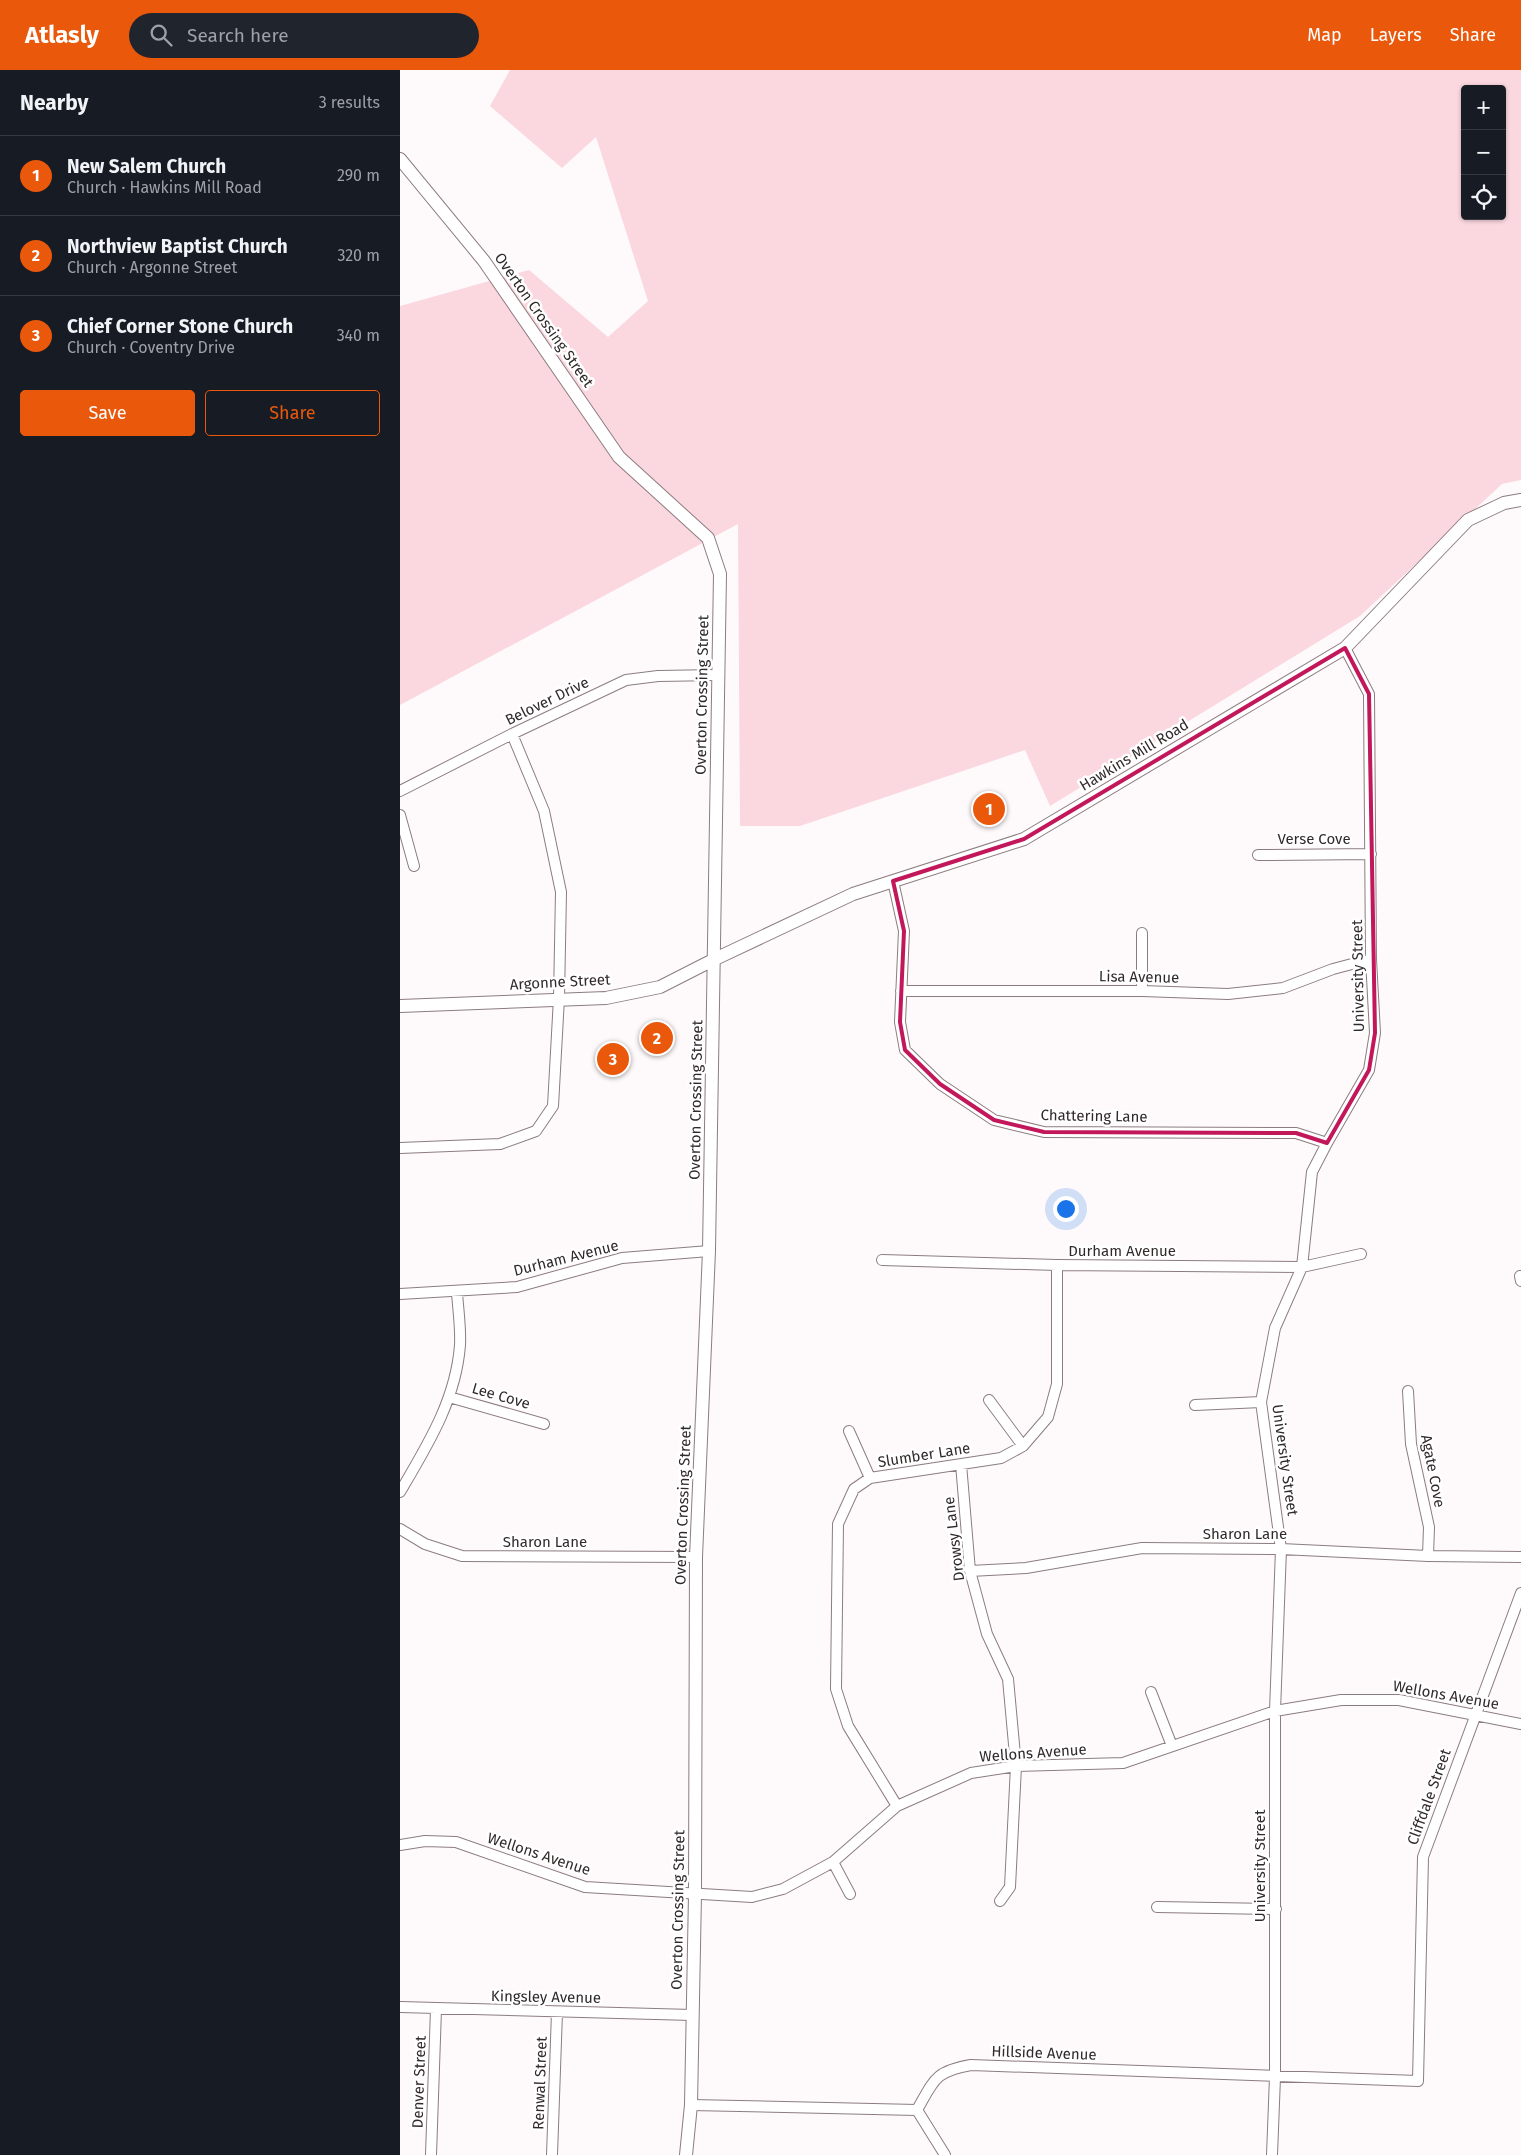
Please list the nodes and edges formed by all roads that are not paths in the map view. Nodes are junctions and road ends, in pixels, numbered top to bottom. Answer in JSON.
{"nodes":[{"id":1,"x":400,"y":159,"type":"edge"},
{"id":2,"x":1521,"y":500,"type":"edge"},
{"id":3,"x":1345,"y":648,"type":"junction"},
{"id":4,"x":718,"y":675,"type":"junction"},
{"id":5,"x":512,"y":734,"type":"junction"},
{"id":6,"x":400,"y":791,"type":"edge"},
{"id":7,"x":400,"y":815,"type":"edge"},
{"id":8,"x":1371,"y":854,"type":"junction"},
{"id":9,"x":1258,"y":855,"type":"dead end"},
{"id":10,"x":414,"y":866,"type":"dead end"},
{"id":11,"x":893,"y":881,"type":"junction"},
{"id":12,"x":1142,"y":933,"type":"dead end"},
{"id":13,"x":715,"y":959,"type":"junction"},
{"id":14,"x":1372,"y":959,"type":"junction"},
{"id":15,"x":901,"y":991,"type":"junction"},
{"id":16,"x":1142,"y":991,"type":"junction"},
{"id":17,"x":559,"y":998,"type":"junction"},
{"id":18,"x":400,"y":1006,"type":"edge"},
{"id":19,"x":1326,"y":1143,"type":"junction"},
{"id":20,"x":400,"y":1148,"type":"edge"},
{"id":21,"x":709,"y":1251,"type":"junction"},
{"id":22,"x":1360,"y":1254,"type":"dead end"},
{"id":23,"x":882,"y":1260,"type":"dead end"},
{"id":24,"x":1057,"y":1265,"type":"junction"},
{"id":25,"x":1302,"y":1267,"type":"junction"},
{"id":26,"x":457,"y":1292,"type":"junction"},
{"id":27,"x":400,"y":1294,"type":"edge"},
{"id":28,"x":1408,"y":1391,"type":"dead end"},
{"id":29,"x":449,"y":1396,"type":"junction"},
{"id":30,"x":989,"y":1400,"type":"dead end"},
{"id":31,"x":1261,"y":1402,"type":"junction"},
{"id":32,"x":1194,"y":1405,"type":"dead end"},
{"id":33,"x":544,"y":1424,"type":"dead end"},
{"id":34,"x":849,"y":1431,"type":"dead end"},
{"id":35,"x":1023,"y":1446,"type":"junction"},
{"id":36,"x":961,"y":1464,"type":"junction"},
{"id":37,"x":870,"y":1478,"type":"junction"},
{"id":38,"x":400,"y":1492,"type":"edge"},
{"id":39,"x":400,"y":1529,"type":"edge"},
{"id":40,"x":1281,"y":1549,"type":"junction"},
{"id":41,"x":1428,"y":1556,"type":"junction"},
{"id":42,"x":1521,"y":1557,"type":"edge"},
{"id":43,"x":696,"y":1558,"type":"junction"},
{"id":44,"x":970,"y":1571,"type":"junction"},
{"id":45,"x":1521,"y":1593,"type":"edge"},
{"id":46,"x":1151,"y":1692,"type":"dead end"},
{"id":47,"x":1275,"y":1711,"type":"junction"},
{"id":48,"x":1475,"y":1716,"type":"junction"},
{"id":49,"x":1521,"y":1724,"type":"edge"},
{"id":50,"x":1172,"y":1746,"type":"junction"},
{"id":51,"x":1016,"y":1766,"type":"junction"},
{"id":52,"x":897,"y":1806,"type":"junction"},
{"id":53,"x":400,"y":1846,"type":"edge"},
{"id":54,"x":833,"y":1862,"type":"junction"},
{"id":55,"x":695,"y":1894,"type":"junction"},
{"id":56,"x":850,"y":1894,"type":"dead end"},
{"id":57,"x":1000,"y":1901,"type":"dead end"},
{"id":58,"x":1157,"y":1907,"type":"dead end"},
{"id":59,"x":1276,"y":1909,"type":"junction"},
{"id":60,"x":400,"y":2007,"type":"edge"},
{"id":61,"x":436,"y":2009,"type":"junction"},
{"id":62,"x":558,"y":2012,"type":"junction"},
{"id":63,"x":692,"y":2014,"type":"junction"},
{"id":64,"x":1275,"y":2077,"type":"junction"},
{"id":65,"x":1418,"y":2081,"type":"joint"},
{"id":66,"x":691,"y":2105,"type":"junction"},
{"id":67,"x":917,"y":2110,"type":"junction"},
{"id":68,"x":431,"y":2155,"type":"edge"},
{"id":69,"x":552,"y":2155,"type":"edge"},
{"id":70,"x":686,"y":2155,"type":"edge"},
{"id":71,"x":945,"y":2155,"type":"edge"},
{"id":72,"x":1272,"y":2155,"type":"edge"}],
"edges":[{"from":1,"to":4,"type":"street","name":"Overton Crossing Street"},
{"from":2,"to":3,"type":"street","name":"Hawkins Mill Road"},
{"from":3,"to":8,"type":"street","name":"University Street"},
{"from":3,"to":11,"type":"street","name":"Hawkins Mill Road"},
{"from":4,"to":5,"type":"street","name":"Belover Drive"},
{"from":4,"to":13,"type":"street","name":"Overton Crossing Street"},
{"from":5,"to":6,"type":"street","name":"Belover Drive"},
{"from":5,"to":17,"type":"street"},
{"from":7,"to":10,"type":"street"},
{"from":8,"to":9,"type":"street","name":"Verse Cove"},
{"from":8,"to":14,"type":"street","name":"University Street"},
{"from":11,"to":13,"type":"street","name":"Hawkins Mill Road"},
{"from":11,"to":15,"type":"street","name":"Chattering Lane"},
{"from":12,"to":16,"type":"street"},
{"from":13,"to":17,"type":"street","name":"Argonne Street"},
{"from":13,"to":21,"type":"street","name":"Overton Crossing Street"},
{"from":14,"to":16,"type":"street","name":"Lisa Avenue"},
{"from":14,"to":19,"type":"street","name":"University Street"},
{"from":15,"to":16,"type":"street","name":"Lisa Avenue"},
{"from":15,"to":19,"type":"street","name":"Chattering Lane"},
{"from":17,"to":18,"type":"street","name":"Argonne Street"},
{"from":17,"to":20,"type":"street"},
{"from":19,"to":25,"type":"street","name":"University Street"},
{"from":21,"to":26,"type":"street","name":"Durham Avenue"},
{"from":21,"to":43,"type":"street","name":"Overton Crossing Street"},
{"from":22,"to":25,"type":"street","name":"Durham Avenue"},
{"from":23,"to":24,"type":"street","name":"Durham Avenue"},
{"from":24,"to":25,"type":"street","name":"Durham Avenue"},
{"from":24,"to":35,"type":"street","name":"Slumber Lane"},
{"from":25,"to":31,"type":"street","name":"University Street"},
{"from":26,"to":27,"type":"street","name":"Durham Avenue"},
{"from":26,"to":29,"type":"street"},
{"from":28,"to":41,"type":"street","name":"Agate Cove"},
{"from":29,"to":33,"type":"street","name":"Lee Cove"},
{"from":29,"to":38,"type":"street"},
{"from":30,"to":35,"type":"street"},
{"from":31,"to":32,"type":"street"},
{"from":31,"to":40,"type":"street","name":"University Street"},
{"from":34,"to":37,"type":"street"},
{"from":35,"to":36,"type":"street","name":"Slumber Lane"},
{"from":36,"to":37,"type":"street","name":"Slumber Lane"},
{"from":36,"to":44,"type":"street","name":"Drowsy Lane"},
{"from":37,"to":52,"type":"street","name":"Slumber Lane"},
{"from":39,"to":43,"type":"street","name":"Sharon Lane"},
{"from":40,"to":41,"type":"street","name":"Sharon Lane"},
{"from":40,"to":44,"type":"street","name":"Sharon Lane"},
{"from":40,"to":47,"type":"street","name":"University Street"},
{"from":41,"to":42,"type":"street","name":"Sharon Lane"},
{"from":43,"to":55,"type":"street","name":"Overton Crossing Street"},
{"from":44,"to":51,"type":"street","name":"Drowsy Lane"},
{"from":45,"to":48,"type":"street","name":"Cliffdale Street"},
{"from":46,"to":50,"type":"street"},
{"from":47,"to":48,"type":"street","name":"Wellons Avenue"},
{"from":47,"to":50,"type":"street","name":"Wellons Avenue"},
{"from":47,"to":59,"type":"street","name":"University Street"},
{"from":48,"to":49,"type":"street","name":"Wellons Avenue"},
{"from":48,"to":65,"type":"street","name":"Cliffdale Street"},
{"from":50,"to":51,"type":"street","name":"Wellons Avenue"},
{"from":51,"to":52,"type":"street","name":"Wellons Avenue"},
{"from":51,"to":57,"type":"street","name":"Drowsy Lane"},
{"from":52,"to":54,"type":"street","name":"Wellons Avenue"},
{"from":53,"to":55,"type":"street","name":"Wellons Avenue"},
{"from":54,"to":55,"type":"street","name":"Wellons Avenue"},
{"from":54,"to":56,"type":"street"},
{"from":55,"to":63,"type":"street","name":"Overton Crossing Street"},
{"from":58,"to":59,"type":"street"},
{"from":59,"to":64,"type":"street","name":"University Street"},
{"from":60,"to":61,"type":"street","name":"Kingsley Avenue"},
{"from":61,"to":62,"type":"street","name":"Kingsley Avenue"},
{"from":61,"to":68,"type":"street","name":"Denver Street"},
{"from":62,"to":63,"type":"street","name":"Kingsley Avenue"},
{"from":62,"to":69,"type":"street","name":"Renwal Street"},
{"from":63,"to":66,"type":"street","name":"Overton Crossing Street"},
{"from":64,"to":65,"type":"street","name":"Hillside Avenue"},
{"from":64,"to":67,"type":"street","name":"Hillside Avenue"},
{"from":64,"to":72,"type":"street","name":"University Street"},
{"from":66,"to":67,"type":"street"},
{"from":66,"to":70,"type":"street","name":"Overton Crossing Street"},
{"from":67,"to":71,"type":"street"}]}
